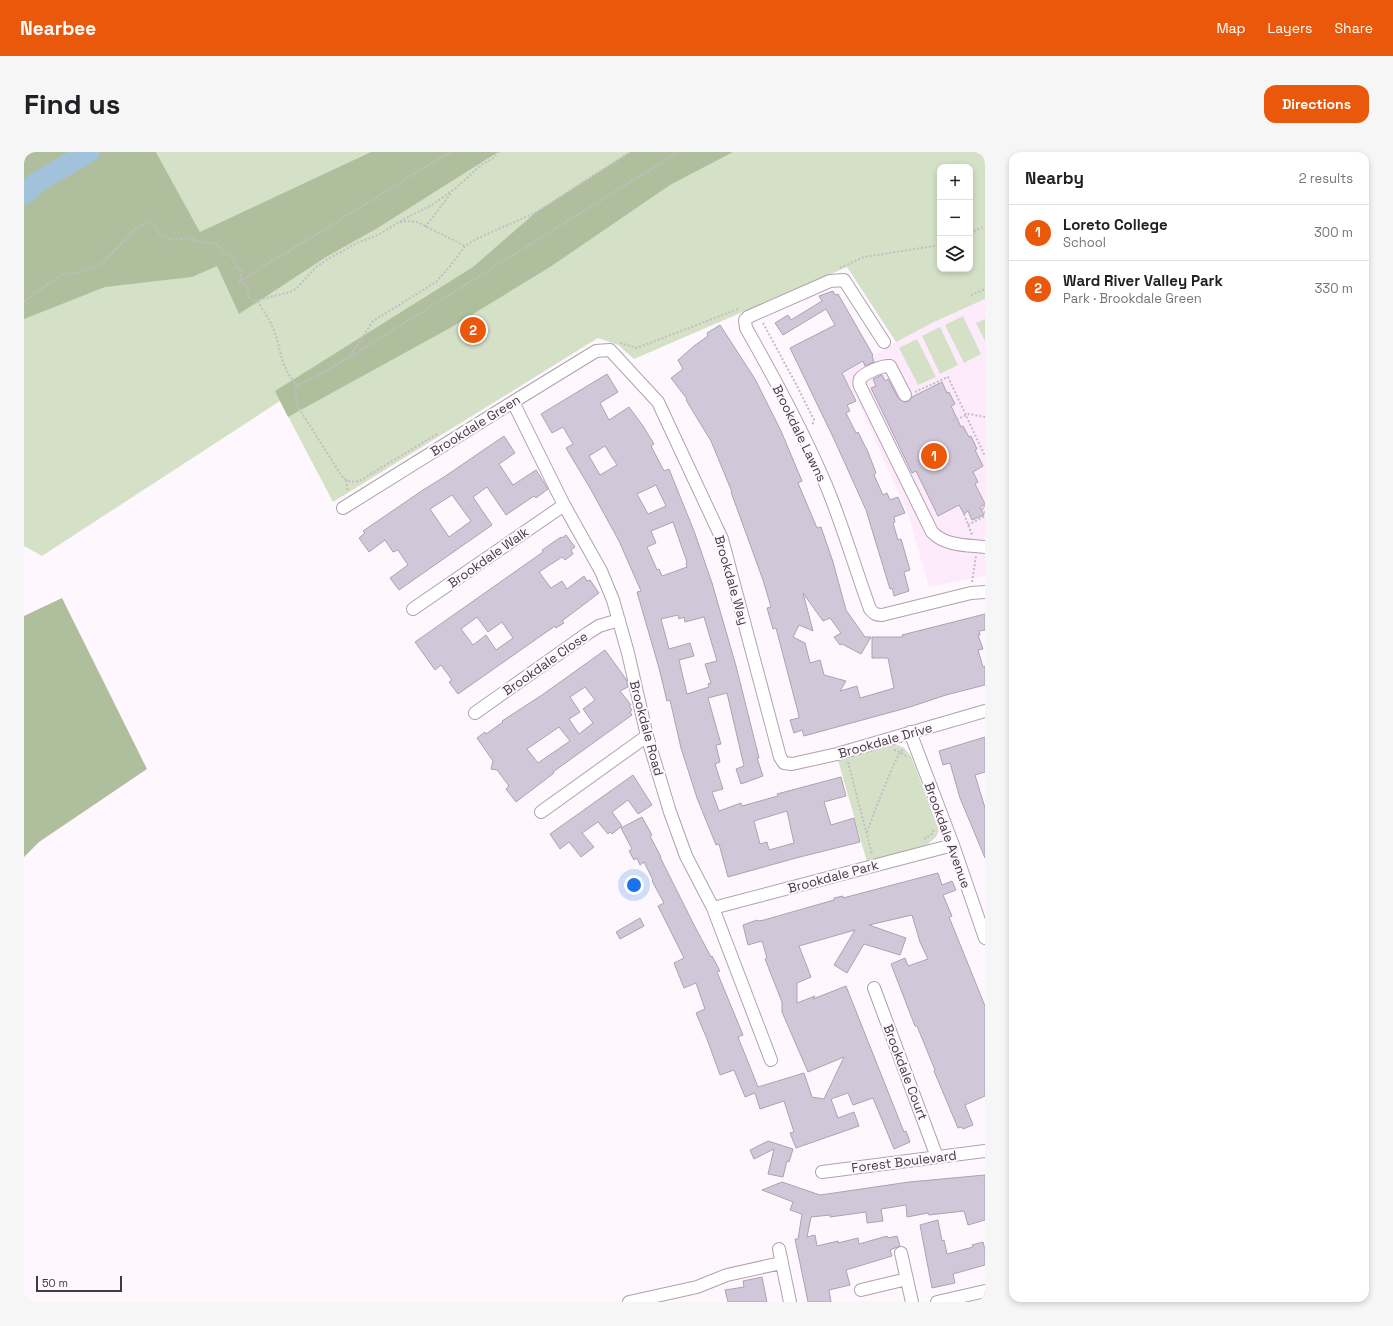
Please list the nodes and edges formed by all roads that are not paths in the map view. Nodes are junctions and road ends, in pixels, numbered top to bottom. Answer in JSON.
{"nodes":[{"id":1,"x":884,"y":342,"type":"dead end"},
{"id":2,"x":610,"y":350,"type":"joint"},
{"id":3,"x":910,"y":394,"type":"road end"},
{"id":4,"x":512,"y":402,"type":"junction"},
{"id":5,"x":564,"y":505,"type":"junction"},
{"id":6,"x":344,"y":508,"type":"dead end"},
{"id":7,"x":985,"y":548,"type":"edge"},
{"id":8,"x":985,"y":592,"type":"edge"},
{"id":9,"x":413,"y":610,"type":"dead end"},
{"id":10,"x":619,"y":620,"type":"junction"},
{"id":11,"x":985,"y":711,"type":"edge"},
{"id":12,"x":475,"y":713,"type":"dead end"},
{"id":13,"x":646,"y":736,"type":"junction"},
{"id":14,"x":911,"y":736,"type":"junction"},
{"id":15,"x":784,"y":764,"type":"joint"},
{"id":16,"x":541,"y":812,"type":"dead end"},
{"id":17,"x":953,"y":845,"type":"junction"},
{"id":18,"x":712,"y":908,"type":"junction"},
{"id":19,"x":985,"y":938,"type":"edge"},
{"id":20,"x":874,"y":988,"type":"dead end"},
{"id":21,"x":772,"y":1060,"type":"dead end"},
{"id":22,"x":985,"y":1151,"type":"edge"},
{"id":23,"x":937,"y":1157,"type":"junction"},
{"id":24,"x":822,"y":1172,"type":"dead end"},
{"id":25,"x":778,"y":1249,"type":"dead end"},
{"id":26,"x":901,"y":1253,"type":"dead end"},
{"id":27,"x":781,"y":1263,"type":"junction"},
{"id":28,"x":907,"y":1280,"type":"junction"},
{"id":29,"x":861,"y":1290,"type":"dead end"},
{"id":30,"x":985,"y":1291,"type":"edge"},
{"id":31,"x":629,"y":1302,"type":"edge"},
{"id":32,"x":790,"y":1302,"type":"edge"},
{"id":33,"x":912,"y":1302,"type":"edge"},
{"id":34,"x":937,"y":1302,"type":"edge"}],
"edges":[{"from":1,"to":8,"type":"street","name":"Brookdale Lawns"},
{"from":2,"to":4,"type":"street","name":"Brookdale Green"},
{"from":2,"to":15,"type":"street","name":"Brookdale Way"},
{"from":3,"to":7,"type":"street"},
{"from":4,"to":5,"type":"street","name":"Brookdale Road"},
{"from":4,"to":6,"type":"street","name":"Brookdale Green"},
{"from":5,"to":9,"type":"street","name":"Brookdale Walk"},
{"from":5,"to":10,"type":"street","name":"Brookdale Road"},
{"from":10,"to":12,"type":"street","name":"Brookdale Close"},
{"from":10,"to":13,"type":"street","name":"Brookdale Road"},
{"from":11,"to":14,"type":"street","name":"Brookdale Drive"},
{"from":13,"to":16,"type":"street"},
{"from":13,"to":18,"type":"street","name":"Brookdale Road"},
{"from":14,"to":15,"type":"street","name":"Brookdale Drive"},
{"from":14,"to":17,"type":"street","name":"Brookdale Avenue"},
{"from":17,"to":18,"type":"street","name":"Brookdale Park"},
{"from":17,"to":19,"type":"street","name":"Brookdale Avenue"},
{"from":18,"to":21,"type":"street","name":"Brookdale Road"},
{"from":20,"to":23,"type":"street","name":"Brookdale Court"},
{"from":22,"to":23,"type":"street","name":"Forest Boulevard"},
{"from":23,"to":24,"type":"street","name":"Forest Boulevard"},
{"from":25,"to":27,"type":"street"},
{"from":26,"to":28,"type":"street"},
{"from":27,"to":31,"type":"street"},
{"from":27,"to":32,"type":"street"},
{"from":28,"to":29,"type":"street"},
{"from":28,"to":33,"type":"street"},
{"from":30,"to":34,"type":"street"}]}
